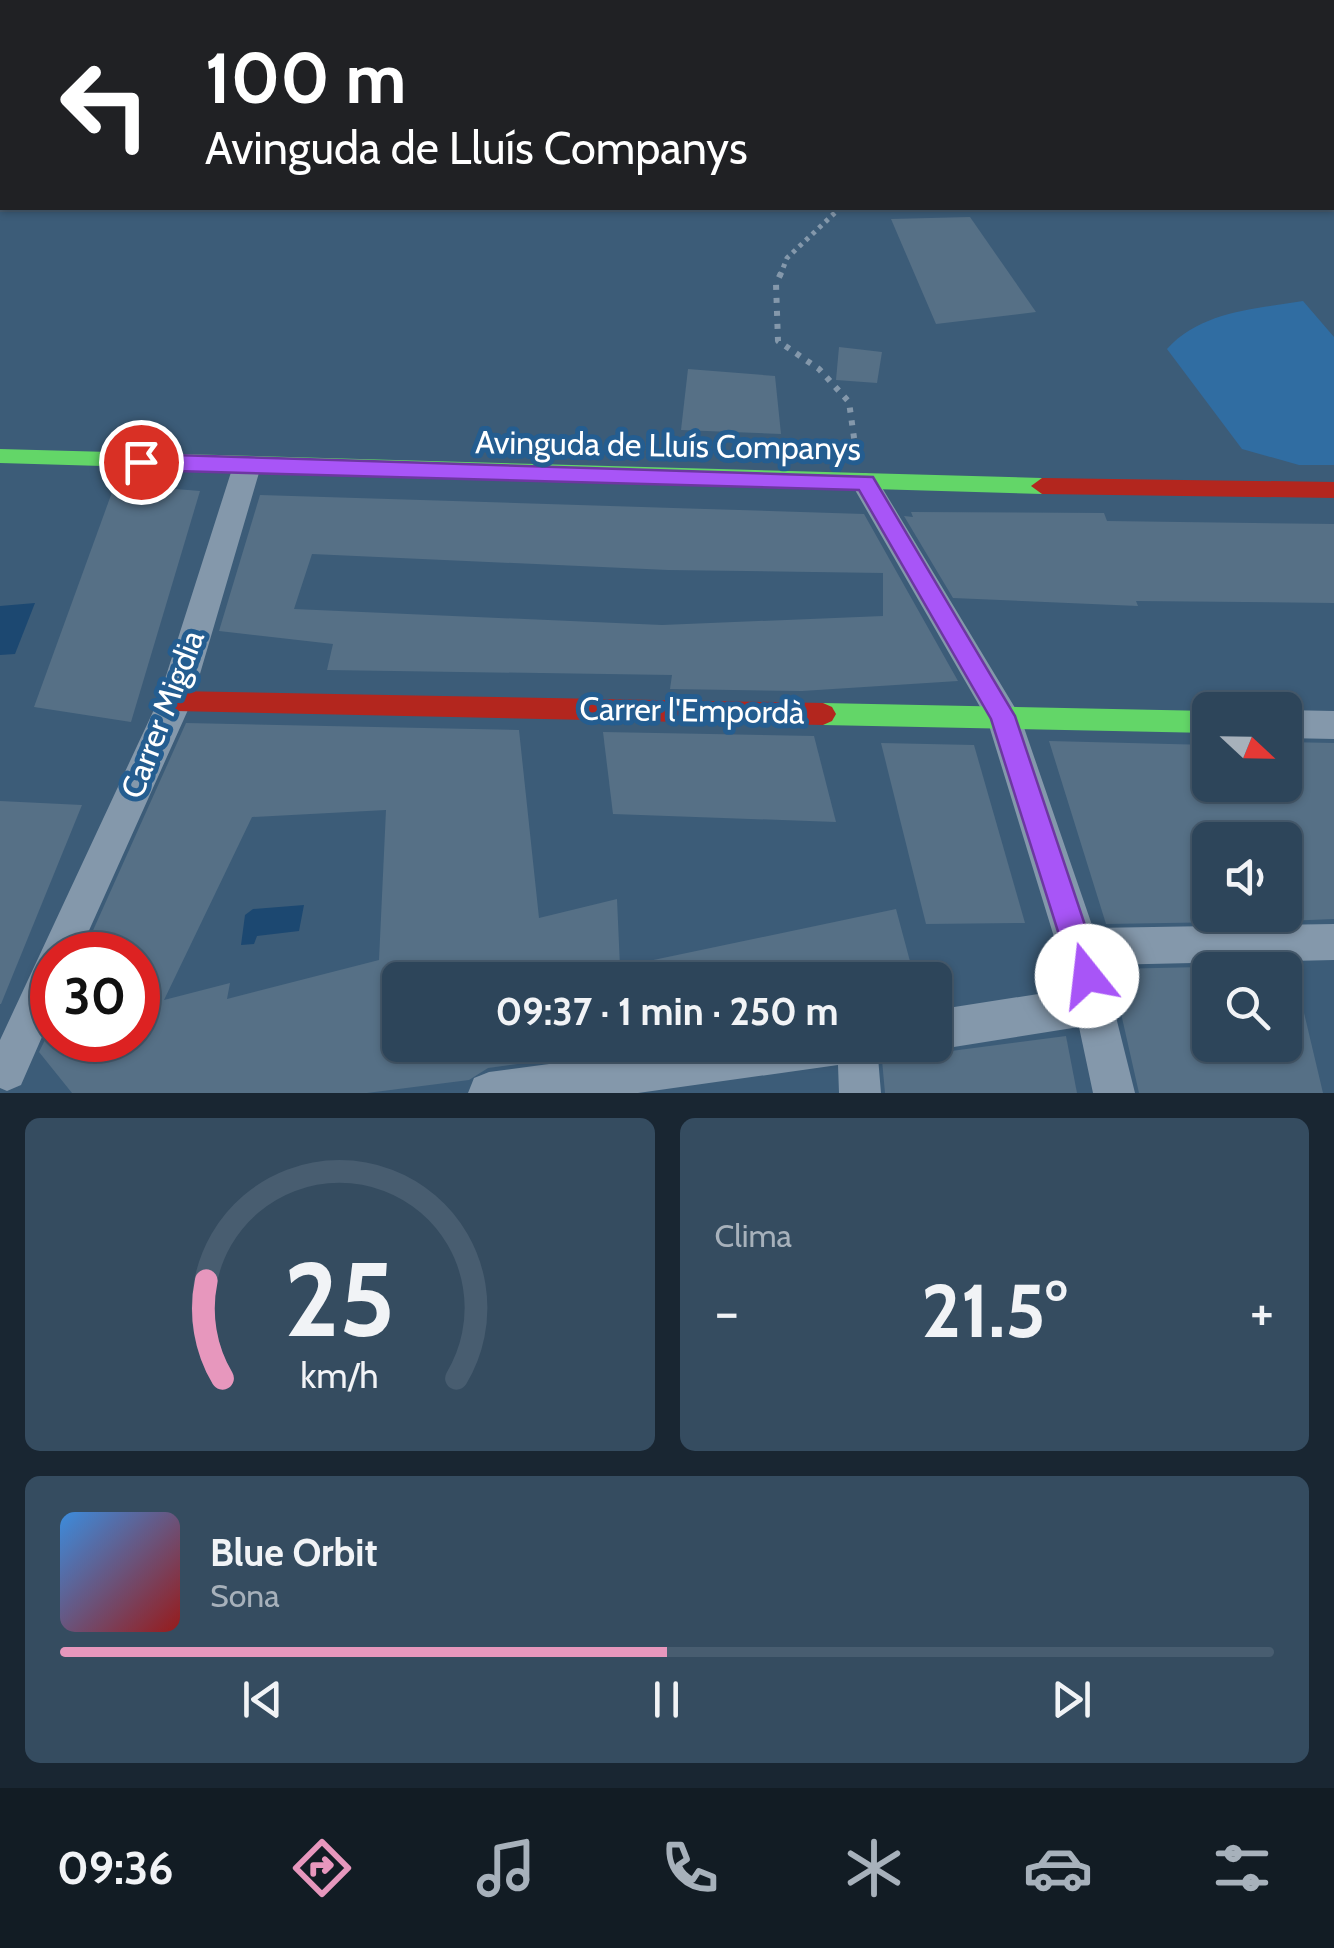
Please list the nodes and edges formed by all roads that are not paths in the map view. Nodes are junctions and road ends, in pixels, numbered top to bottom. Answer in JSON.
{"nodes":[{"id":1,"x":0,"y":456,"type":"edge"},
{"id":2,"x":246,"y":466,"type":"junction"},
{"id":3,"x":865,"y":482,"type":"junction"},
{"id":4,"x":1334,"y":490,"type":"edge"},
{"id":5,"x":174,"y":700,"type":"junction"},
{"id":6,"x":1003,"y":716,"type":"junction"},
{"id":7,"x":1192,"y":721,"type":"edge"},
{"id":8,"x":1302,"y":725,"type":"edge"},
{"id":9,"x":1334,"y":726,"type":"edge"},
{"id":10,"x":69,"y":932,"type":"edge"},
{"id":11,"x":1334,"y":942,"type":"edge"},
{"id":12,"x":1080,"y":947,"type":"junction"},
{"id":13,"x":1094,"y":1005,"type":"junction"},
{"id":14,"x":30,"y":1024,"type":"edge"},
{"id":15,"x":952,"y":1027,"type":"edge"},
{"id":16,"x":737,"y":1062,"type":"edge"},
{"id":17,"x":858,"y":1062,"type":"edge"},
{"id":18,"x":9,"y":1076,"type":"edge"},
{"id":19,"x":592,"y":1086,"type":"edge"},
{"id":20,"x":489,"y":1093,"type":"edge"},
{"id":21,"x":860,"y":1093,"type":"edge"},
{"id":22,"x":1114,"y":1093,"type":"edge"}],
"edges":[{"from":1,"to":2,"type":"street","name":"Avinguda de Lluís Companys"},
{"from":2,"to":3,"type":"street","name":"Avinguda de Lluís Companys"},
{"from":2,"to":5,"type":"street","name":"Carrer Migdia"},
{"from":3,"to":4,"type":"street","name":"Avinguda de Lluís Companys"},
{"from":3,"to":6,"type":"street"},
{"from":5,"to":6,"type":"street","name":"Carrer l'Empordà"},
{"from":5,"to":10,"type":"street","name":"Carrer Migdia"},
{"from":6,"to":7,"type":"street","name":"Carrer l'Empordà"},
{"from":6,"to":12,"type":"street"},
{"from":8,"to":9,"type":"street"},
{"from":11,"to":12,"type":"street"},
{"from":12,"to":13,"type":"street"},
{"from":13,"to":15,"type":"street"},
{"from":13,"to":22,"type":"street"},
{"from":14,"to":18,"type":"street"},
{"from":16,"to":19,"type":"street"},
{"from":17,"to":21,"type":"street"},
{"from":19,"to":20,"type":"street"}]}
